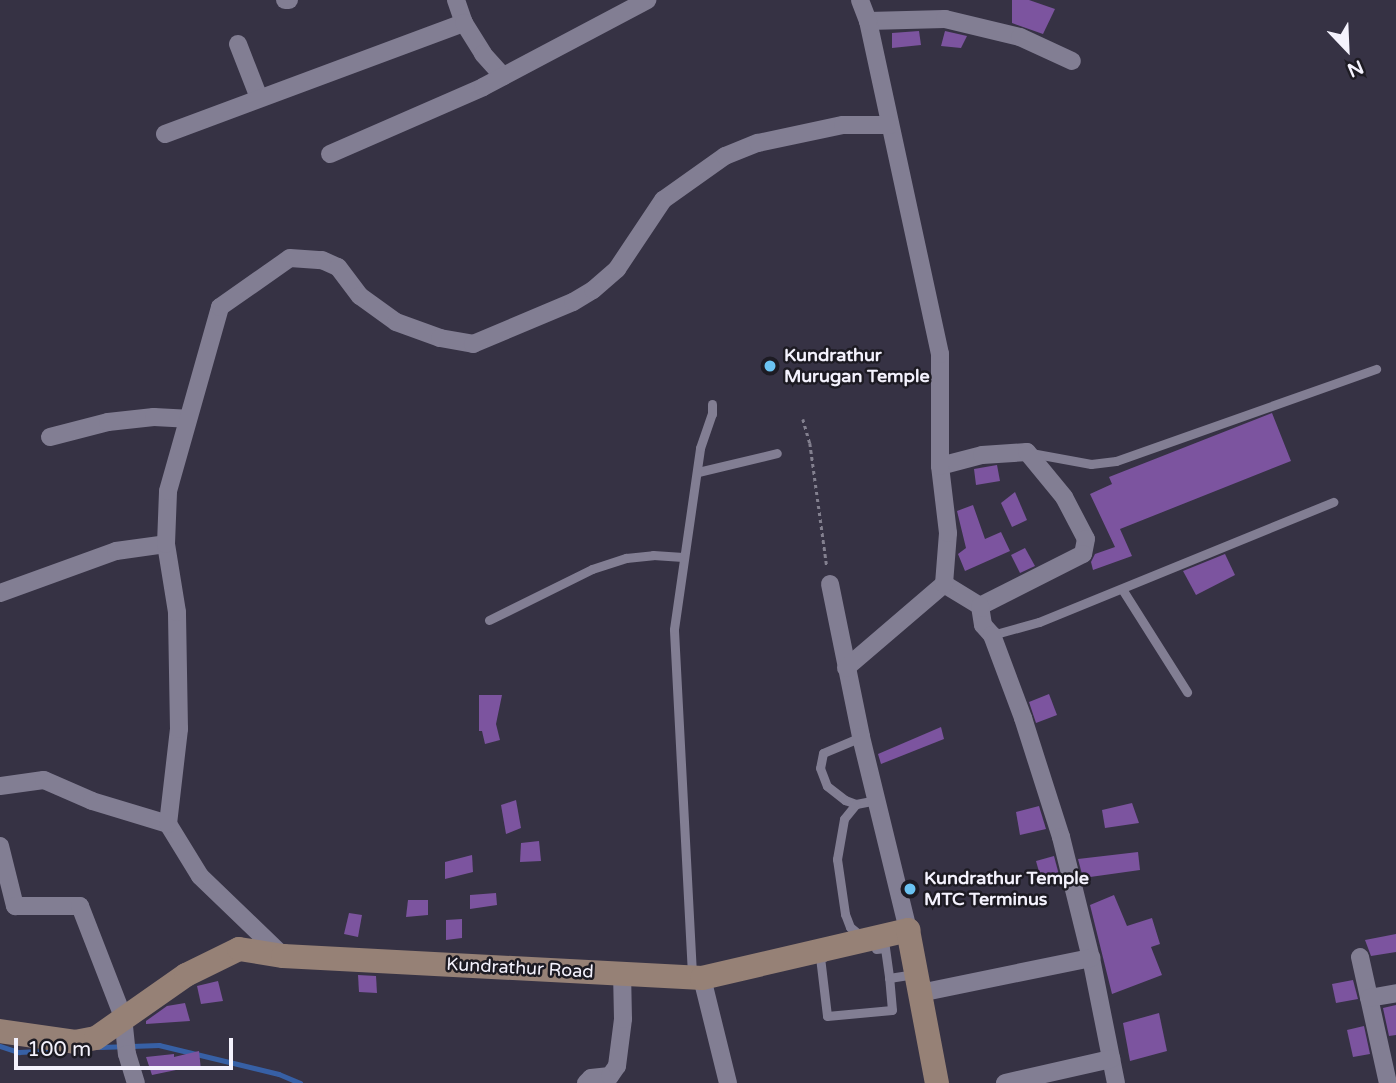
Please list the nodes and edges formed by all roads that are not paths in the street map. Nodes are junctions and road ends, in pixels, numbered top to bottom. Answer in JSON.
{"nodes":[{"id":1,"x":456,"y":0,"type":"edge"},
{"id":2,"x":648,"y":0,"type":"edge"},
{"id":3,"x":860,"y":0,"type":"edge"},
{"id":4,"x":868,"y":21,"type":"junction"},
{"id":5,"x":464,"y":23,"type":"junction"},
{"id":6,"x":239,"y":44,"type":"dead end"},
{"id":7,"x":1072,"y":61,"type":"dead end"},
{"id":8,"x":503,"y":76,"type":"junction"},
{"id":9,"x":259,"y":98,"type":"junction"},
{"id":10,"x":890,"y":125,"type":"junction"},
{"id":11,"x":164,"y":134,"type":"dead end"},
{"id":12,"x":330,"y":154,"type":"dead end"},
{"id":13,"x":1376,"y":369,"type":"dead end"},
{"id":14,"x":712,"y":404,"type":"dead end"},
{"id":15,"x":187,"y":419,"type":"junction"},
{"id":16,"x":50,"y":437,"type":"dead end"},
{"id":17,"x":1027,"y":452,"type":"junction"},
{"id":18,"x":776,"y":453,"type":"dead end"},
{"id":19,"x":940,"y":466,"type":"junction"},
{"id":20,"x":698,"y":472,"type":"junction"},
{"id":21,"x":1333,"y":502,"type":"dead end"},
{"id":22,"x":166,"y":544,"type":"junction"},
{"id":23,"x":683,"y":557,"type":"junction"},
{"id":24,"x":830,"y":584,"type":"road end"},
{"id":25,"x":944,"y":584,"type":"junction"},
{"id":26,"x":1122,"y":589,"type":"junction"},
{"id":27,"x":0,"y":593,"type":"edge"},
{"id":28,"x":980,"y":606,"type":"junction"},
{"id":29,"x":489,"y":620,"type":"dead end"},
{"id":30,"x":992,"y":635,"type":"junction"},
{"id":31,"x":846,"y":668,"type":"junction"},
{"id":32,"x":1188,"y":692,"type":"dead end"},
{"id":33,"x":862,"y":737,"type":"junction"},
{"id":34,"x":0,"y":786,"type":"edge"},
{"id":35,"x":877,"y":800,"type":"junction"},
{"id":36,"x":856,"y":804,"type":"junction"},
{"id":37,"x":168,"y":824,"type":"junction"},
{"id":38,"x":0,"y":846,"type":"edge"},
{"id":39,"x":908,"y":930,"type":"junction"},
{"id":40,"x":869,"y":939,"type":"junction"},
{"id":41,"x":283,"y":956,"type":"junction"},
{"id":42,"x":1360,"y":957,"type":"dead end"},
{"id":43,"x":1091,"y":958,"type":"junction"},
{"id":44,"x":622,"y":973,"type":"junction"},
{"id":45,"x":697,"y":977,"type":"junction"},
{"id":46,"x":890,"y":978,"type":"junction"},
{"id":47,"x":918,"y":983,"type":"junction"},
{"id":48,"x":1396,"y":993,"type":"edge"},
{"id":49,"x":1369,"y":998,"type":"junction"},
{"id":50,"x":123,"y":1026,"type":"junction"},
{"id":51,"x":0,"y":1031,"type":"edge"},
{"id":52,"x":1111,"y":1059,"type":"junction"},
{"id":53,"x":136,"y":1083,"type":"edge"},
{"id":54,"x":586,"y":1083,"type":"edge"},
{"id":55,"x":728,"y":1083,"type":"edge"},
{"id":56,"x":937,"y":1083,"type":"edge"},
{"id":57,"x":1005,"y":1083,"type":"edge"},
{"id":58,"x":1116,"y":1083,"type":"edge"},
{"id":59,"x":1388,"y":1083,"type":"edge"}],
"edges":[{"from":1,"to":5,"type":"street"},
{"from":2,"to":8,"type":"street"},
{"from":3,"to":4,"type":"street"},
{"from":4,"to":7,"type":"street"},
{"from":4,"to":10,"type":"street"},
{"from":5,"to":8,"type":"street"},
{"from":5,"to":9,"type":"street"},
{"from":6,"to":9,"type":"street"},
{"from":8,"to":12,"type":"street"},
{"from":9,"to":11,"type":"street"},
{"from":10,"to":15,"type":"street"},
{"from":10,"to":19,"type":"street"},
{"from":13,"to":17,"type":"lane"},
{"from":14,"to":20,"type":"lane"},
{"from":15,"to":16,"type":"street"},
{"from":15,"to":22,"type":"street"},
{"from":17,"to":19,"type":"street"},
{"from":17,"to":28,"type":"street"},
{"from":18,"to":20,"type":"lane"},
{"from":19,"to":25,"type":"street"},
{"from":20,"to":23,"type":"lane"},
{"from":21,"to":26,"type":"lane"},
{"from":22,"to":27,"type":"street"},
{"from":22,"to":37,"type":"street"},
{"from":23,"to":29,"type":"lane"},
{"from":23,"to":45,"type":"lane"},
{"from":24,"to":31,"type":"street"},
{"from":25,"to":28,"type":"street"},
{"from":25,"to":31,"type":"street"},
{"from":26,"to":30,"type":"lane"},
{"from":26,"to":32,"type":"lane"},
{"from":28,"to":30,"type":"street"},
{"from":30,"to":43,"type":"street"},
{"from":31,"to":33,"type":"street"},
{"from":33,"to":35,"type":"street"},
{"from":33,"to":36,"type":"lane"},
{"from":34,"to":37,"type":"street"},
{"from":35,"to":36,"type":"lane"},
{"from":35,"to":39,"type":"street"},
{"from":36,"to":40,"type":"lane"},
{"from":37,"to":41,"type":"street"},
{"from":38,"to":50,"type":"street"},
{"from":39,"to":40,"type":"street","name":"Kundrathur Road"},
{"from":39,"to":47,"type":"street"},
{"from":40,"to":45,"type":"street","name":"Kundrathur Road"},
{"from":41,"to":44,"type":"street","name":"Kundrathur Road"},
{"from":41,"to":50,"type":"street","name":"Kundrathur Road"},
{"from":42,"to":49,"type":"street"},
{"from":43,"to":47,"type":"street"},
{"from":43,"to":52,"type":"street"},
{"from":44,"to":45,"type":"street","name":"Kundrathur Road"},
{"from":44,"to":54,"type":"street"},
{"from":45,"to":55,"type":"street"},
{"from":46,"to":46,"type":"lane"},
{"from":46,"to":47,"type":"lane"},
{"from":47,"to":56,"type":"street"},
{"from":48,"to":49,"type":"street"},
{"from":49,"to":59,"type":"street"},
{"from":50,"to":51,"type":"street","name":"Kundrathur Road"},
{"from":50,"to":53,"type":"street"},
{"from":52,"to":57,"type":"street"},
{"from":52,"to":58,"type":"street"}]}
